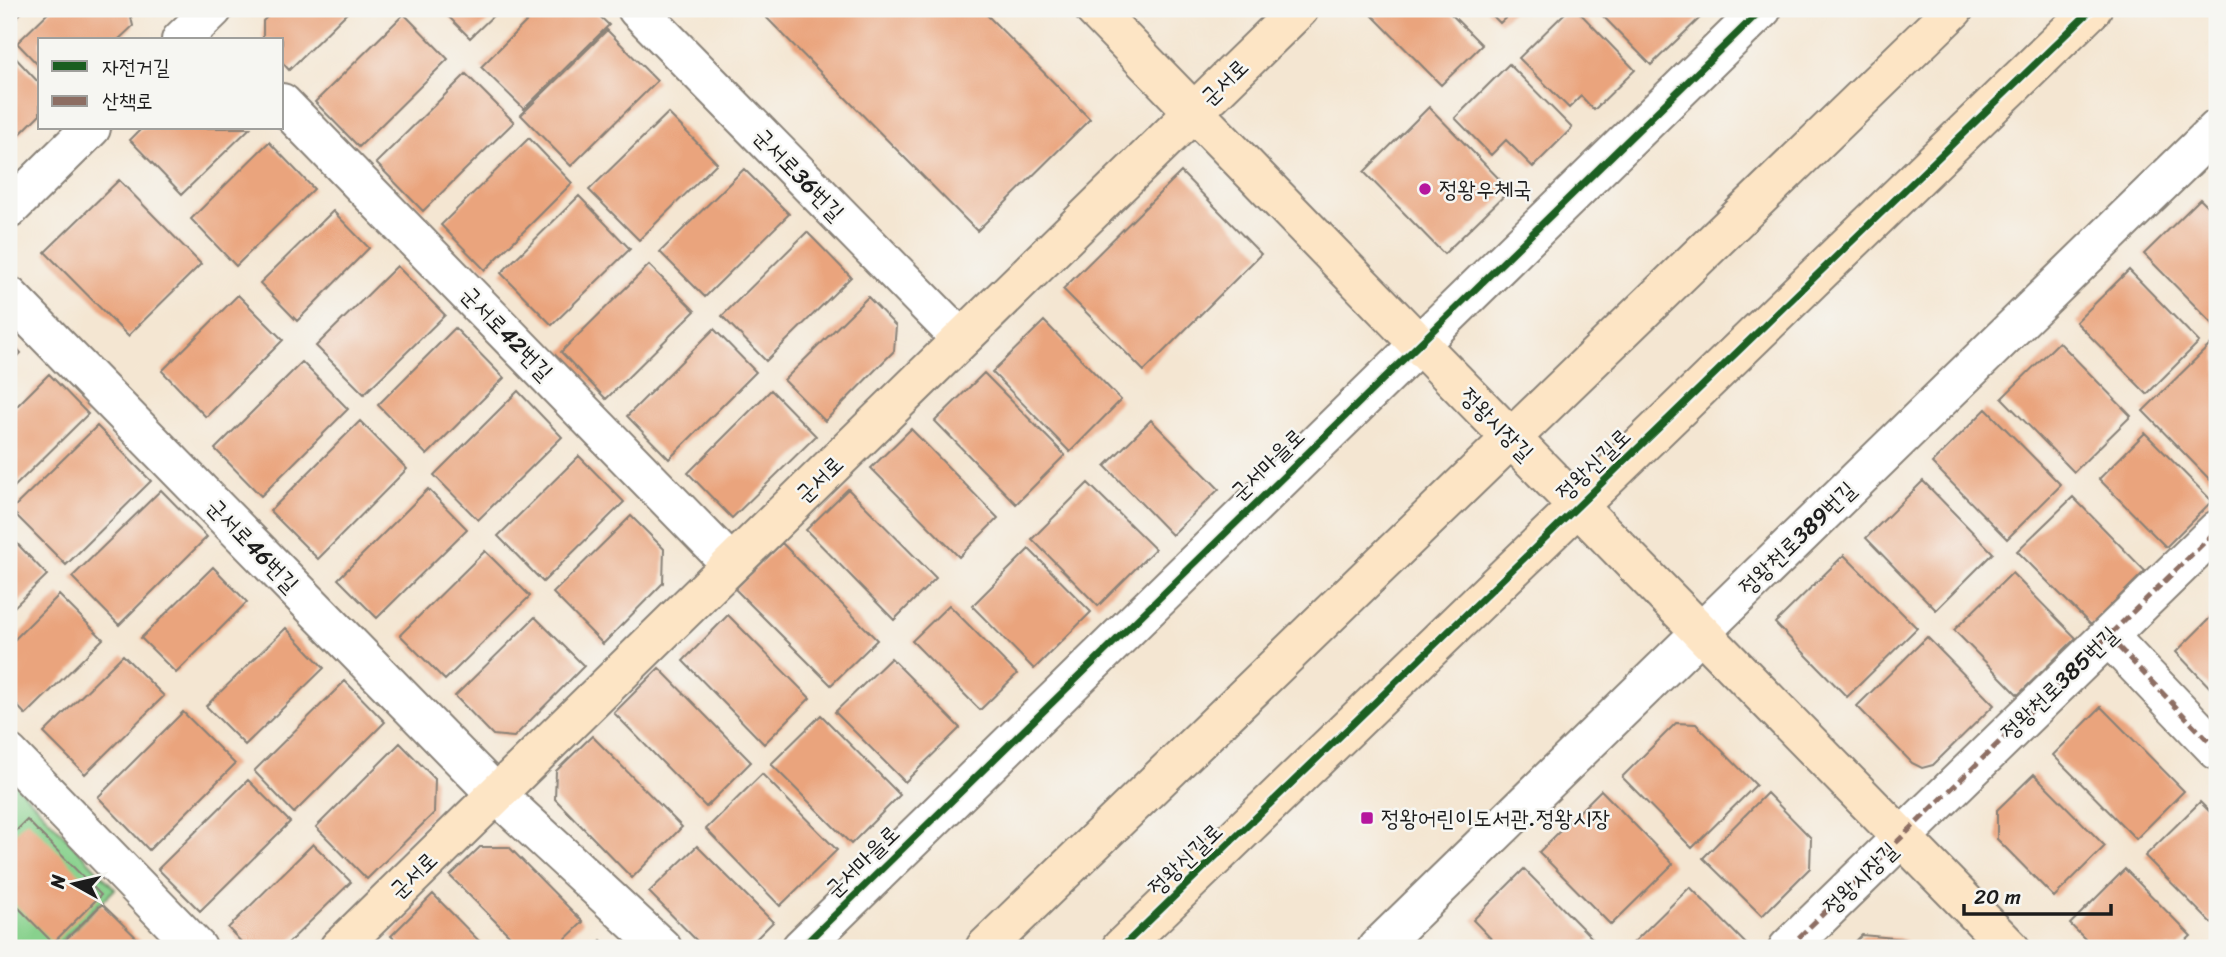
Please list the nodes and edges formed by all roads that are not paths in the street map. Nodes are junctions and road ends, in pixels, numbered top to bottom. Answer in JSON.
{"nodes":[{"id":1,"x":637,"y":9,"type":"edge"},
{"id":2,"x":1094,"y":9,"type":"edge"},
{"id":3,"x":1299,"y":9,"type":"edge"},
{"id":4,"x":1762,"y":9,"type":"edge"},
{"id":5,"x":1954,"y":9,"type":"edge"},
{"id":6,"x":2092,"y":9,"type":"edge"},
{"id":7,"x":284,"y":105,"type":"edge"},
{"id":8,"x":1194,"y":111,"type":"junction"},
{"id":9,"x":2217,"y":129,"type":"edge"},
{"id":10,"x":89,"y":130,"type":"edge"},
{"id":11,"x":9,"y":209,"type":"edge"},
{"id":12,"x":9,"y":296,"type":"edge"},
{"id":13,"x":961,"y":339,"type":"junction"},
{"id":14,"x":1418,"y":343,"type":"junction"},
{"id":15,"x":1511,"y":437,"type":"junction"},
{"id":16,"x":1578,"y":505,"type":"junction"},
{"id":17,"x":2217,"y":530,"type":"edge"},
{"id":18,"x":732,"y":564,"type":"junction"},
{"id":19,"x":1702,"y":631,"type":"junction"},
{"id":20,"x":2108,"y":636,"type":"junction"},
{"id":21,"x":2217,"y":750,"type":"edge"},
{"id":22,"x":9,"y":754,"type":"edge"},
{"id":23,"x":496,"y":794,"type":"junction"},
{"id":24,"x":1902,"y":837,"type":"junction"},
{"id":25,"x":197,"y":948,"type":"edge"},
{"id":26,"x":339,"y":948,"type":"edge"},
{"id":27,"x":662,"y":948,"type":"edge"},
{"id":28,"x":800,"y":948,"type":"edge"},
{"id":29,"x":985,"y":948,"type":"edge"},
{"id":30,"x":1121,"y":948,"type":"edge"},
{"id":31,"x":1377,"y":948,"type":"edge"},
{"id":32,"x":1788,"y":948,"type":"edge"},
{"id":33,"x":2010,"y":948,"type":"edge"}],
"edges":[{"from":1,"to":13,"type":"street","name":"군서로36번길"},
{"from":2,"to":8,"type":"street","name":"정왕시장길"},
{"from":3,"to":8,"type":"street","name":"군서로"},
{"from":4,"to":14,"type":"street","name":"군서마을로"},
{"from":5,"to":15,"type":"street"},
{"from":6,"to":16,"type":"street","name":"정왕신길로"},
{"from":7,"to":18,"type":"street","name":"군서로42번길"},
{"from":8,"to":13,"type":"street","name":"군서로"},
{"from":8,"to":14,"type":"street","name":"정왕시장길"},
{"from":9,"to":19,"type":"street","name":"정왕천로389번길"},
{"from":10,"to":11,"type":"street"},
{"from":12,"to":23,"type":"street","name":"군서로46번길"},
{"from":13,"to":18,"type":"street","name":"군서로"},
{"from":14,"to":15,"type":"street","name":"정왕시장길"},
{"from":14,"to":28,"type":"street","name":"군서마을로"},
{"from":15,"to":16,"type":"street","name":"정왕시장길"},
{"from":15,"to":29,"type":"street"},
{"from":16,"to":19,"type":"street","name":"정왕시장길"},
{"from":16,"to":30,"type":"street","name":"정왕신길로"},
{"from":17,"to":20,"type":"street","name":"정왕천로385번길"},
{"from":18,"to":23,"type":"street","name":"군서로"},
{"from":19,"to":24,"type":"street","name":"정왕시장길"},
{"from":19,"to":31,"type":"street","name":"정왕천로389번길"},
{"from":20,"to":21,"type":"street"},
{"from":20,"to":24,"type":"street","name":"정왕천로385번길"},
{"from":22,"to":25,"type":"street"},
{"from":23,"to":26,"type":"street","name":"군서로"},
{"from":23,"to":27,"type":"street"},
{"from":24,"to":32,"type":"street","name":"정왕시장길"},
{"from":24,"to":33,"type":"street","name":"정왕시장길"}]}
